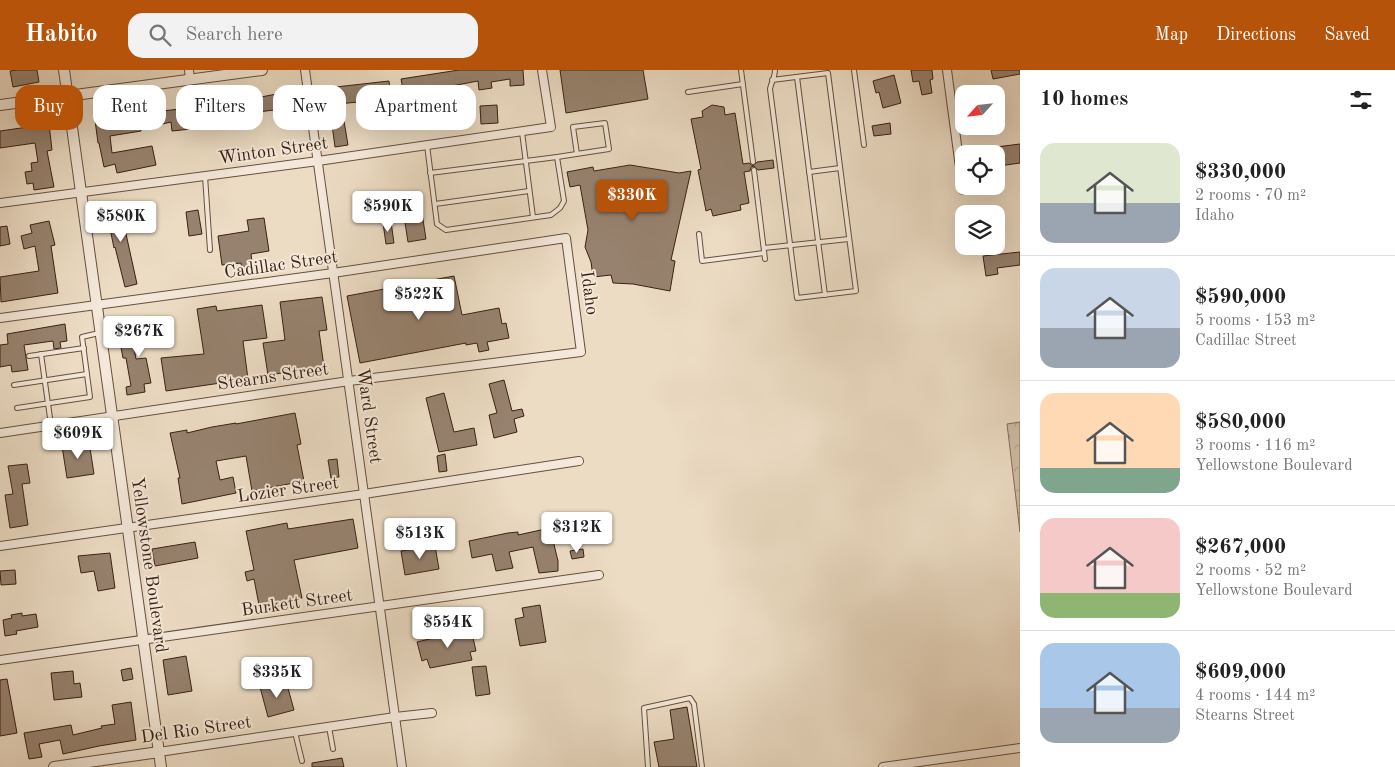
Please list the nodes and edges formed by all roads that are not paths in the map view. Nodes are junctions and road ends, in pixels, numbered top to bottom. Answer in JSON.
{"nodes":[{"id":1,"x":64,"y":70,"type":"edge"},
{"id":2,"x":262,"y":70,"type":"edge"},
{"id":3,"x":305,"y":70,"type":"edge"},
{"id":4,"x":542,"y":70,"type":"edge"},
{"id":5,"x":741,"y":70,"type":"edge"},
{"id":6,"x":775,"y":70,"type":"edge"},
{"id":7,"x":854,"y":70,"type":"edge"},
{"id":8,"x":947,"y":70,"type":"edge"},
{"id":9,"x":826,"y":72,"type":"edge"},
{"id":10,"x":189,"y":75,"type":"edge"},
{"id":11,"x":797,"y":77,"type":"junction"},
{"id":12,"x":772,"y":80,"type":"junction"},
{"id":13,"x":743,"y":84,"type":"junction"},
{"id":14,"x":66,"y":85,"type":"edge"},
{"id":15,"x":688,"y":92,"type":"dead end"},
{"id":16,"x":83,"y":93,"type":"edge"},
{"id":17,"x":15,"y":103,"type":"edge"},
{"id":18,"x":0,"y":105,"type":"edge"},
{"id":19,"x":73,"y":130,"type":"edge"},
{"id":20,"x":522,"y":132,"type":"junction"},
{"id":21,"x":427,"y":145,"type":"junction"},
{"id":22,"x":864,"y":145,"type":"dead end"},
{"id":23,"x":957,"y":145,"type":"edge"},
{"id":24,"x":577,"y":154,"type":"junction"},
{"id":25,"x":557,"y":157,"type":"junction"},
{"id":26,"x":526,"y":159,"type":"junction"},
{"id":27,"x":318,"y":161,"type":"junction"},
{"id":28,"x":753,"y":162,"type":"dead end"},
{"id":29,"x":840,"y":168,"type":"junction"},
{"id":30,"x":754,"y":170,"type":"dead end"},
{"id":31,"x":430,"y":172,"type":"junction"},
{"id":32,"x":809,"y":172,"type":"junction"},
{"id":33,"x":205,"y":176,"type":"junction"},
{"id":34,"x":529,"y":191,"type":"junction"},
{"id":35,"x":81,"y":192,"type":"junction"},
{"id":36,"x":0,"y":203,"type":"edge"},
{"id":37,"x":435,"y":204,"type":"junction"},
{"id":38,"x":533,"y":217,"type":"junction"},
{"id":39,"x":699,"y":234,"type":"dead end"},
{"id":40,"x":566,"y":238,"type":"joint"},
{"id":41,"x":849,"y":239,"type":"junction"},
{"id":42,"x":818,"y":242,"type":"junction"},
{"id":43,"x":790,"y":246,"type":"junction"},
{"id":44,"x":210,"y":250,"type":"dead end"},
{"id":45,"x":764,"y":251,"type":"junction"},
{"id":46,"x":765,"y":259,"type":"dead end"},
{"id":47,"x":333,"y":273,"type":"junction"},
{"id":48,"x":825,"y":295,"type":"junction"},
{"id":49,"x":97,"y":306,"type":"junction"},
{"id":50,"x":0,"y":318,"type":"edge"},
{"id":51,"x":101,"y":333,"type":"junction"},
{"id":52,"x":84,"y":348,"type":"junction"},
{"id":53,"x":581,"y":352,"type":"joint"},
{"id":54,"x":41,"y":354,"type":"junction"},
{"id":55,"x":29,"y":356,"type":"dead end"},
{"id":56,"x":87,"y":374,"type":"junction"},
{"id":57,"x":45,"y":381,"type":"junction"},
{"id":58,"x":349,"y":381,"type":"junction"},
{"id":59,"x":14,"y":385,"type":"dead end"},
{"id":60,"x":48,"y":404,"type":"junction"},
{"id":61,"x":17,"y":408,"type":"dead end"},
{"id":62,"x":112,"y":416,"type":"junction"},
{"id":63,"x":51,"y":426,"type":"junction"},
{"id":64,"x":0,"y":433,"type":"edge"},
{"id":65,"x":579,"y":461,"type":"dead end"},
{"id":66,"x":364,"y":494,"type":"junction"},
{"id":67,"x":128,"y":528,"type":"junction"},
{"id":68,"x":0,"y":546,"type":"edge"},
{"id":69,"x":599,"y":575,"type":"dead end"},
{"id":70,"x":380,"y":606,"type":"junction"},
{"id":71,"x":143,"y":639,"type":"junction"},
{"id":72,"x":0,"y":660,"type":"edge"},
{"id":73,"x":432,"y":713,"type":"dead end"},
{"id":74,"x":396,"y":717,"type":"junction"},
{"id":75,"x":329,"y":727,"type":"junction"},
{"id":76,"x":295,"y":732,"type":"junction"},
{"id":77,"x":1020,"y":748,"type":"edge"},
{"id":78,"x":333,"y":749,"type":"dead end"},
{"id":79,"x":159,"y":752,"type":"junction"},
{"id":80,"x":302,"y":760,"type":"dead end"},
{"id":81,"x":54,"y":767,"type":"edge"},
{"id":82,"x":161,"y":767,"type":"edge"},
{"id":83,"x":402,"y":767,"type":"edge"},
{"id":84,"x":648,"y":767,"type":"edge"},
{"id":85,"x":702,"y":767,"type":"edge"},
{"id":86,"x":884,"y":767,"type":"edge"}],
"edges":[{"from":1,"to":14,"type":"street","name":"Yellowstone Boulevard"},
{"from":2,"to":10,"type":"street"},
{"from":3,"to":27,"type":"street","name":"Ward Street"},
{"from":4,"to":20,"type":"street","name":"Winton Street"},
{"from":5,"to":13,"type":"lane"},
{"from":6,"to":12,"type":"lane"},
{"from":7,"to":22,"type":"lane"},
{"from":8,"to":23,"type":"street"},
{"from":9,"to":11,"type":"lane"},
{"from":9,"to":29,"type":"lane"},
{"from":10,"to":16,"type":"street"},
{"from":11,"to":12,"type":"lane"},
{"from":11,"to":32,"type":"lane"},
{"from":12,"to":43,"type":"lane"},
{"from":13,"to":15,"type":"lane"},
{"from":13,"to":28,"type":"lane"},
{"from":17,"to":18,"type":"street"},
{"from":19,"to":35,"type":"street","name":"Yellowstone Boulevard"},
{"from":20,"to":21,"type":"street","name":"Winton Street"},
{"from":20,"to":26,"type":"lane"},
{"from":21,"to":27,"type":"street","name":"Winton Street"},
{"from":21,"to":31,"type":"lane"},
{"from":24,"to":24,"type":"lane"},
{"from":24,"to":25,"type":"lane"},
{"from":25,"to":26,"type":"lane"},
{"from":25,"to":38,"type":"lane"},
{"from":26,"to":31,"type":"lane"},
{"from":26,"to":34,"type":"lane"},
{"from":27,"to":33,"type":"street","name":"Winton Street"},
{"from":27,"to":47,"type":"street","name":"Ward Street"},
{"from":29,"to":32,"type":"lane"},
{"from":29,"to":41,"type":"lane"},
{"from":30,"to":45,"type":"lane"},
{"from":31,"to":37,"type":"lane"},
{"from":32,"to":42,"type":"lane"},
{"from":33,"to":35,"type":"street","name":"Winton Street"},
{"from":33,"to":44,"type":"lane"},
{"from":34,"to":37,"type":"lane"},
{"from":34,"to":38,"type":"lane"},
{"from":35,"to":36,"type":"street","name":"Winton Street"},
{"from":35,"to":49,"type":"street","name":"Yellowstone Boulevard"},
{"from":37,"to":38,"type":"lane"},
{"from":39,"to":45,"type":"lane"},
{"from":40,"to":47,"type":"street","name":"Cadillac Street"},
{"from":40,"to":53,"type":"street","name":"Idaho"},
{"from":41,"to":42,"type":"lane"},
{"from":41,"to":48,"type":"lane"},
{"from":42,"to":43,"type":"lane"},
{"from":42,"to":48,"type":"lane"},
{"from":43,"to":45,"type":"lane"},
{"from":43,"to":48,"type":"lane"},
{"from":45,"to":46,"type":"lane"},
{"from":47,"to":49,"type":"street","name":"Cadillac Street"},
{"from":47,"to":58,"type":"street","name":"Ward Street"},
{"from":49,"to":50,"type":"street","name":"Cadillac Street"},
{"from":49,"to":51,"type":"street","name":"Yellowstone Boulevard"},
{"from":51,"to":52,"type":"lane"},
{"from":51,"to":62,"type":"street","name":"Yellowstone Boulevard"},
{"from":52,"to":54,"type":"lane"},
{"from":52,"to":56,"type":"lane"},
{"from":53,"to":58,"type":"street","name":"Stearns Street"},
{"from":54,"to":55,"type":"lane"},
{"from":54,"to":57,"type":"lane"},
{"from":56,"to":57,"type":"lane"},
{"from":56,"to":60,"type":"lane"},
{"from":57,"to":59,"type":"lane"},
{"from":57,"to":60,"type":"lane"},
{"from":58,"to":62,"type":"street","name":"Stearns Street"},
{"from":58,"to":66,"type":"street","name":"Ward Street"},
{"from":60,"to":61,"type":"lane"},
{"from":60,"to":63,"type":"lane"},
{"from":62,"to":63,"type":"street","name":"Stearns Street"},
{"from":62,"to":67,"type":"street","name":"Yellowstone Boulevard"},
{"from":63,"to":64,"type":"street","name":"Stearns Street"},
{"from":65,"to":66,"type":"street","name":"Lozier Street"},
{"from":66,"to":67,"type":"street","name":"Lozier Street"},
{"from":66,"to":70,"type":"street","name":"Ward Street"},
{"from":67,"to":68,"type":"street","name":"Lozier Street"},
{"from":67,"to":71,"type":"street","name":"Yellowstone Boulevard"},
{"from":69,"to":70,"type":"street","name":"Burkett Street"},
{"from":70,"to":71,"type":"street","name":"Burkett Street"},
{"from":70,"to":74,"type":"street","name":"Ward Street"},
{"from":71,"to":72,"type":"street","name":"Burkett Street"},
{"from":71,"to":79,"type":"street","name":"Yellowstone Boulevard"},
{"from":73,"to":74,"type":"street","name":"Del Rio Street"},
{"from":74,"to":75,"type":"street","name":"Del Rio Street"},
{"from":74,"to":83,"type":"street","name":"Ward Street"},
{"from":75,"to":76,"type":"street","name":"Del Rio Street"},
{"from":75,"to":78,"type":"lane"},
{"from":76,"to":79,"type":"street","name":"Del Rio Street"},
{"from":76,"to":80,"type":"lane"},
{"from":77,"to":86,"type":"street"},
{"from":79,"to":81,"type":"street","name":"Del Rio Street"},
{"from":79,"to":82,"type":"street","name":"Yellowstone Boulevard"},
{"from":84,"to":85,"type":"lane"}]}
